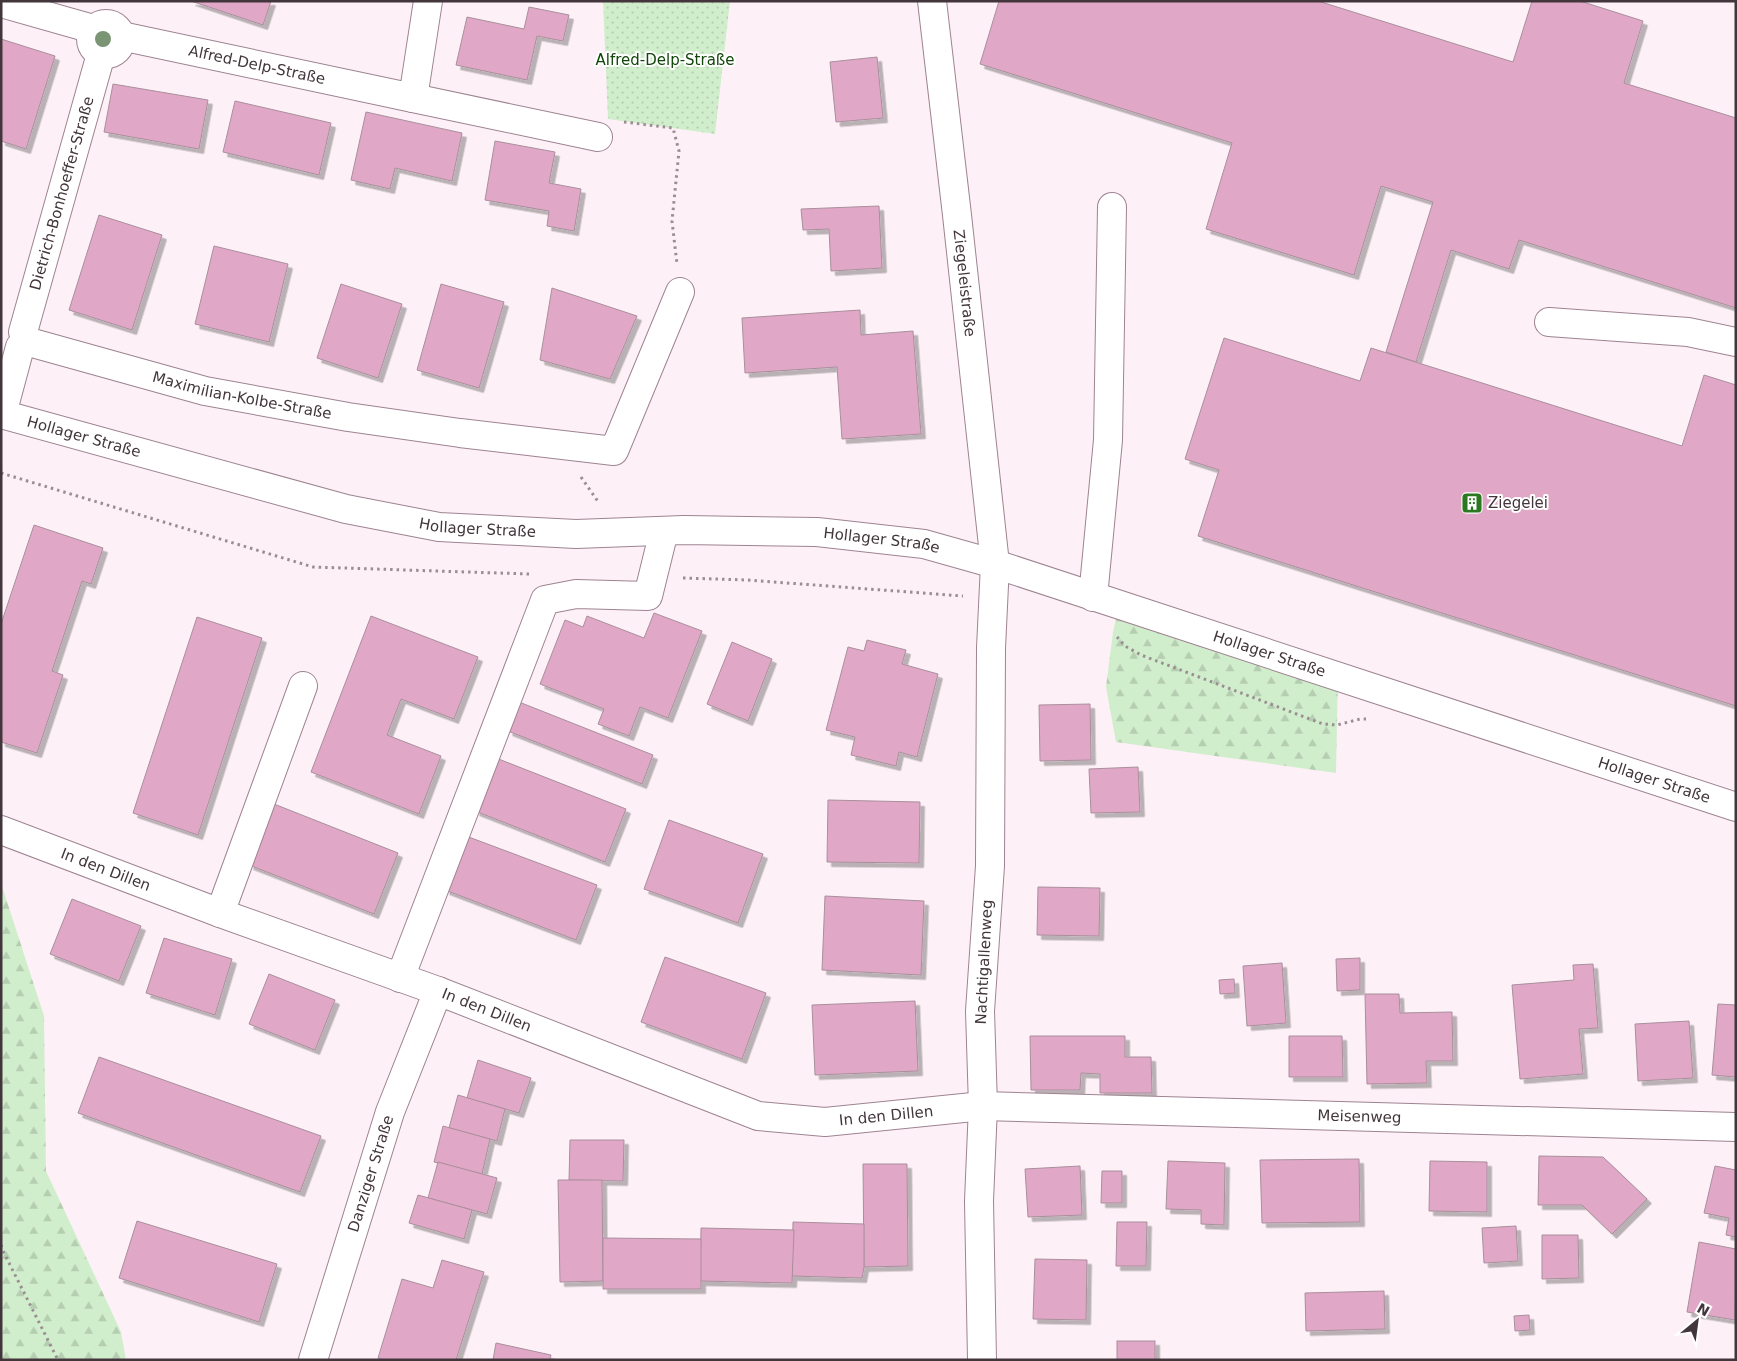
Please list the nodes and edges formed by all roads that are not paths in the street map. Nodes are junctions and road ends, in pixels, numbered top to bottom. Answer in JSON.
{"nodes":[{"id":1,"x":428,"y":1,"type":"edge"},
{"id":2,"x":932,"y":1,"type":"edge"},
{"id":3,"x":1,"y":3,"type":"edge"},
{"id":4,"x":105,"y":40,"type":"junction"},
{"id":5,"x":413,"y":98,"type":"junction"},
{"id":6,"x":598,"y":137,"type":"road end"},
{"id":7,"x":1112,"y":207,"type":"dead end"},
{"id":8,"x":680,"y":292,"type":"road end"},
{"id":9,"x":1549,"y":322,"type":"dead end"},
{"id":10,"x":17,"y":338,"type":"edge"},
{"id":11,"x":1736,"y":342,"type":"edge"},
{"id":12,"x":2,"y":414,"type":"edge"},
{"id":13,"x":664,"y":531,"type":"junction"},
{"id":14,"x":995,"y":564,"type":"junction"},
{"id":15,"x":1093,"y":597,"type":"junction"},
{"id":16,"x":303,"y":686,"type":"dead end"},
{"id":17,"x":1736,"y":807,"type":"edge"},
{"id":18,"x":1,"y":830,"type":"edge"},
{"id":19,"x":220,"y":913,"type":"junction"},
{"id":20,"x":400,"y":978,"type":"junction"},
{"id":21,"x":438,"y":991,"type":"junction"},
{"id":22,"x":983,"y":1106,"type":"junction"},
{"id":23,"x":1736,"y":1127,"type":"edge"},
{"id":24,"x":313,"y":1360,"type":"edge"},
{"id":25,"x":982,"y":1360,"type":"edge"}],
"edges":[{"from":1,"to":5,"type":"street"},
{"from":2,"to":14,"type":"street","name":"Ziegeleistraße"},
{"from":3,"to":4,"type":"street","name":"Alfred-Delp-Straße"},
{"from":4,"to":5,"type":"street","name":"Alfred-Delp-Straße"},
{"from":4,"to":10,"type":"street","name":"Dietrich-Bonhoeffer-Straße"},
{"from":5,"to":6,"type":"street","name":"Alfred-Delp-Straße"},
{"from":7,"to":15,"type":"street"},
{"from":8,"to":10,"type":"street","name":"Maximilian-Kolbe-Straße"},
{"from":9,"to":11,"type":"street"},
{"from":10,"to":12,"type":"street","name":"Dietrich-Bonhoeffer-Straße"},
{"from":12,"to":13,"type":"street","name":"Hollager Straße"},
{"from":13,"to":14,"type":"street","name":"Hollager Straße"},
{"from":13,"to":20,"type":"street"},
{"from":14,"to":15,"type":"street","name":"Hollager Straße"},
{"from":14,"to":22,"type":"street","name":"Nachtigallenweg"},
{"from":15,"to":17,"type":"street","name":"Hollager Straße"},
{"from":16,"to":19,"type":"street"},
{"from":18,"to":19,"type":"street","name":"In den Dillen"},
{"from":19,"to":20,"type":"street","name":"In den Dillen"},
{"from":20,"to":21,"type":"street","name":"In den Dillen"},
{"from":21,"to":22,"type":"street","name":"In den Dillen"},
{"from":21,"to":24,"type":"street","name":"Danziger Straße"},
{"from":22,"to":23,"type":"street","name":"Meisenweg"},
{"from":22,"to":25,"type":"street","name":"Nachtigallenweg"}]}
